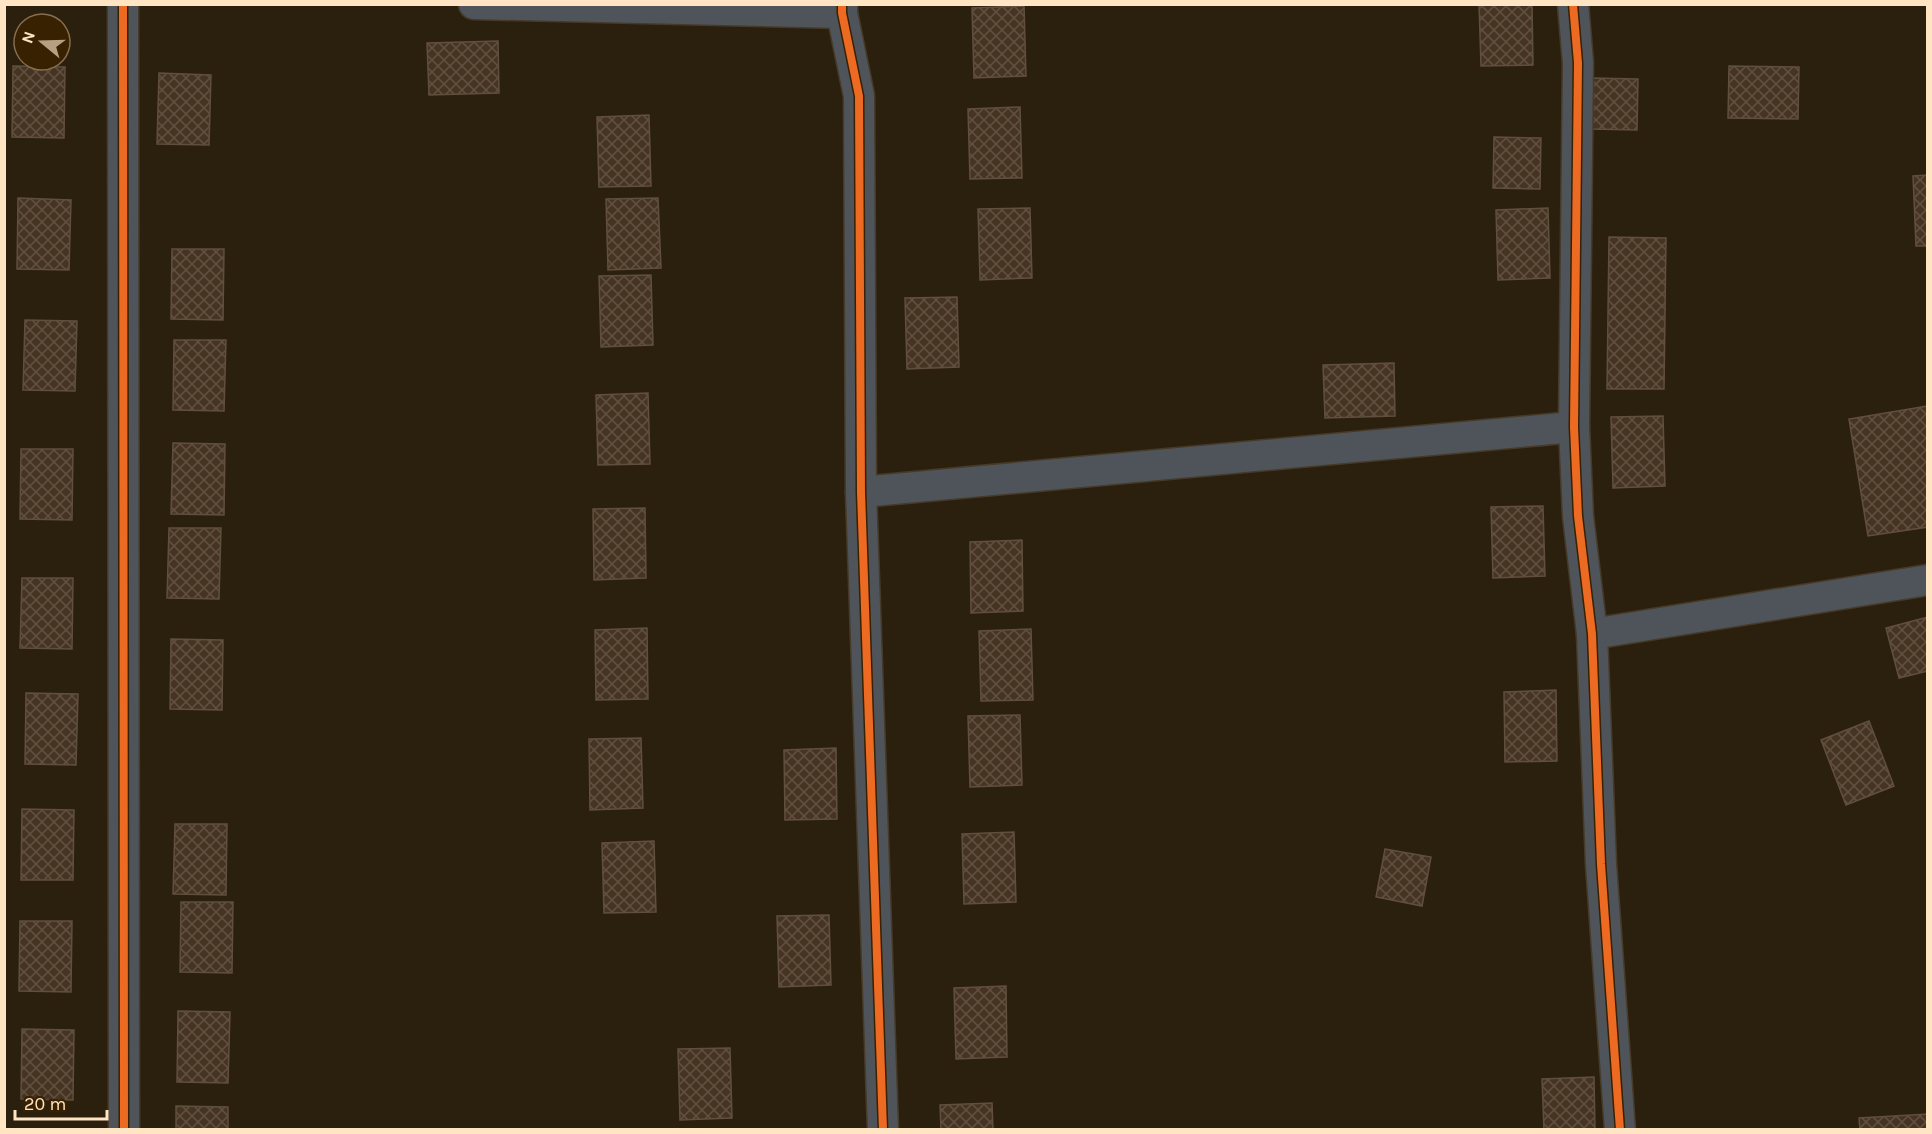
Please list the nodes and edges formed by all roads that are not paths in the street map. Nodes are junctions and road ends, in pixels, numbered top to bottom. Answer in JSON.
{"nodes":[{"id":1,"x":123,"y":4,"type":"edge"},
{"id":2,"x":474,"y":4,"type":"edge"},
{"id":3,"x":1573,"y":4,"type":"edge"},
{"id":4,"x":843,"y":9,"type":"edge"},
{"id":5,"x":1574,"y":427,"type":"junction"},
{"id":6,"x":861,"y":492,"type":"junction"},
{"id":7,"x":1928,"y":580,"type":"edge"},
{"id":8,"x":1592,"y":634,"type":"junction"},
{"id":9,"x":124,"y":1130,"type":"edge"},
{"id":10,"x":883,"y":1130,"type":"edge"},
{"id":11,"x":1620,"y":1130,"type":"edge"}],
"edges":[{"from":1,"to":9,"type":"street"},
{"from":2,"to":4,"type":"street"},
{"from":3,"to":5,"type":"street"},
{"from":4,"to":6,"type":"street"},
{"from":5,"to":6,"type":"street"},
{"from":5,"to":8,"type":"street"},
{"from":6,"to":10,"type":"street"},
{"from":7,"to":8,"type":"street"},
{"from":8,"to":11,"type":"street"}]}
